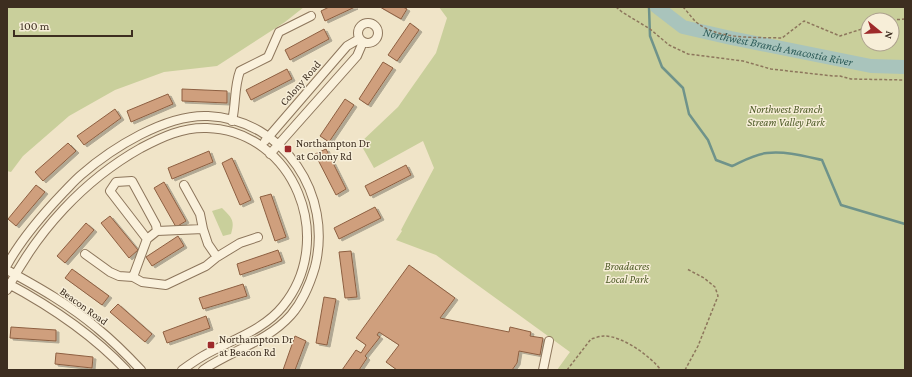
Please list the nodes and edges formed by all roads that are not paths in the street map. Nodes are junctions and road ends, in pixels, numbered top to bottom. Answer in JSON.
{"nodes":[{"id":1,"x":311,"y":16,"type":"dead end"},
{"id":2,"x":232,"y":121,"type":"junction"},
{"id":3,"x":268,"y":137,"type":"junction"},
{"id":4,"x":278,"y":144,"type":"junction"},
{"id":5,"x":262,"y":146,"type":"junction"},
{"id":6,"x":270,"y":154,"type":"junction"},
{"id":7,"x":101,"y":160,"type":"junction"},
{"id":8,"x":108,"y":170,"type":"junction"},
{"id":9,"x":116,"y":182,"type":"junction"},
{"id":10,"x":184,"y":185,"type":"dead end"},
{"id":11,"x":203,"y":229,"type":"junction"},
{"id":12,"x":157,"y":231,"type":"junction"},
{"id":13,"x":258,"y":237,"type":"dead end"},
{"id":14,"x":147,"y":239,"type":"junction"},
{"id":15,"x":307,"y":240,"type":"junction"},
{"id":16,"x":319,"y":240,"type":"junction"},
{"id":17,"x":85,"y":254,"type":"dead end"},
{"id":18,"x":217,"y":257,"type":"junction"},
{"id":19,"x":7,"y":265,"type":"edge"},
{"id":20,"x":7,"y":270,"type":"edge"},
{"id":21,"x":15,"y":275,"type":"junction"},
{"id":22,"x":133,"y":277,"type":"junction"},
{"id":23,"x":8,"y":286,"type":"edge"},
{"id":24,"x":549,"y":341,"type":"dead end"},
{"id":25,"x":203,"y":356,"type":"junction"},
{"id":26,"x":216,"y":367,"type":"edge"},
{"id":27,"x":126,"y":370,"type":"edge"},
{"id":28,"x":141,"y":370,"type":"edge"},
{"id":29,"x":182,"y":370,"type":"edge"},
{"id":30,"x":203,"y":370,"type":"edge"},
{"id":31,"x":543,"y":370,"type":"edge"}],
"edges":[{"from":1,"to":2,"type":"street"},
{"from":2,"to":3,"type":"street"},
{"from":2,"to":7,"type":"street"},
{"from":3,"to":4,"type":"street"},
{"from":3,"to":4,"type":"street","name":"Colony Road"},
{"from":3,"to":5,"type":"street","name":"Colony Road"},
{"from":4,"to":6,"type":"street","name":"Colony Road"},
{"from":4,"to":16,"type":"street"},
{"from":5,"to":6,"type":"street"},
{"from":5,"to":8,"type":"street"},
{"from":6,"to":15,"type":"street"},
{"from":7,"to":8,"type":"street"},
{"from":7,"to":19,"type":"street"},
{"from":8,"to":9,"type":"street"},
{"from":8,"to":21,"type":"street"},
{"from":9,"to":12,"type":"street"},
{"from":9,"to":14,"type":"street"},
{"from":10,"to":11,"type":"street"},
{"from":11,"to":12,"type":"street"},
{"from":11,"to":18,"type":"street"},
{"from":12,"to":14,"type":"street"},
{"from":13,"to":18,"type":"street"},
{"from":14,"to":22,"type":"street"},
{"from":15,"to":16,"type":"street"},
{"from":15,"to":25,"type":"street"},
{"from":16,"to":26,"type":"street"},
{"from":17,"to":22,"type":"street"},
{"from":18,"to":22,"type":"street"},
{"from":20,"to":21,"type":"street","name":"Beacon Road"},
{"from":21,"to":23,"type":"street"},
{"from":21,"to":28,"type":"street","name":"Beacon Road"},
{"from":23,"to":27,"type":"street","name":"Beacon Road"},
{"from":24,"to":31,"type":"street"},
{"from":25,"to":26,"type":"street"},
{"from":25,"to":29,"type":"street"},
{"from":26,"to":30,"type":"street"}]}
